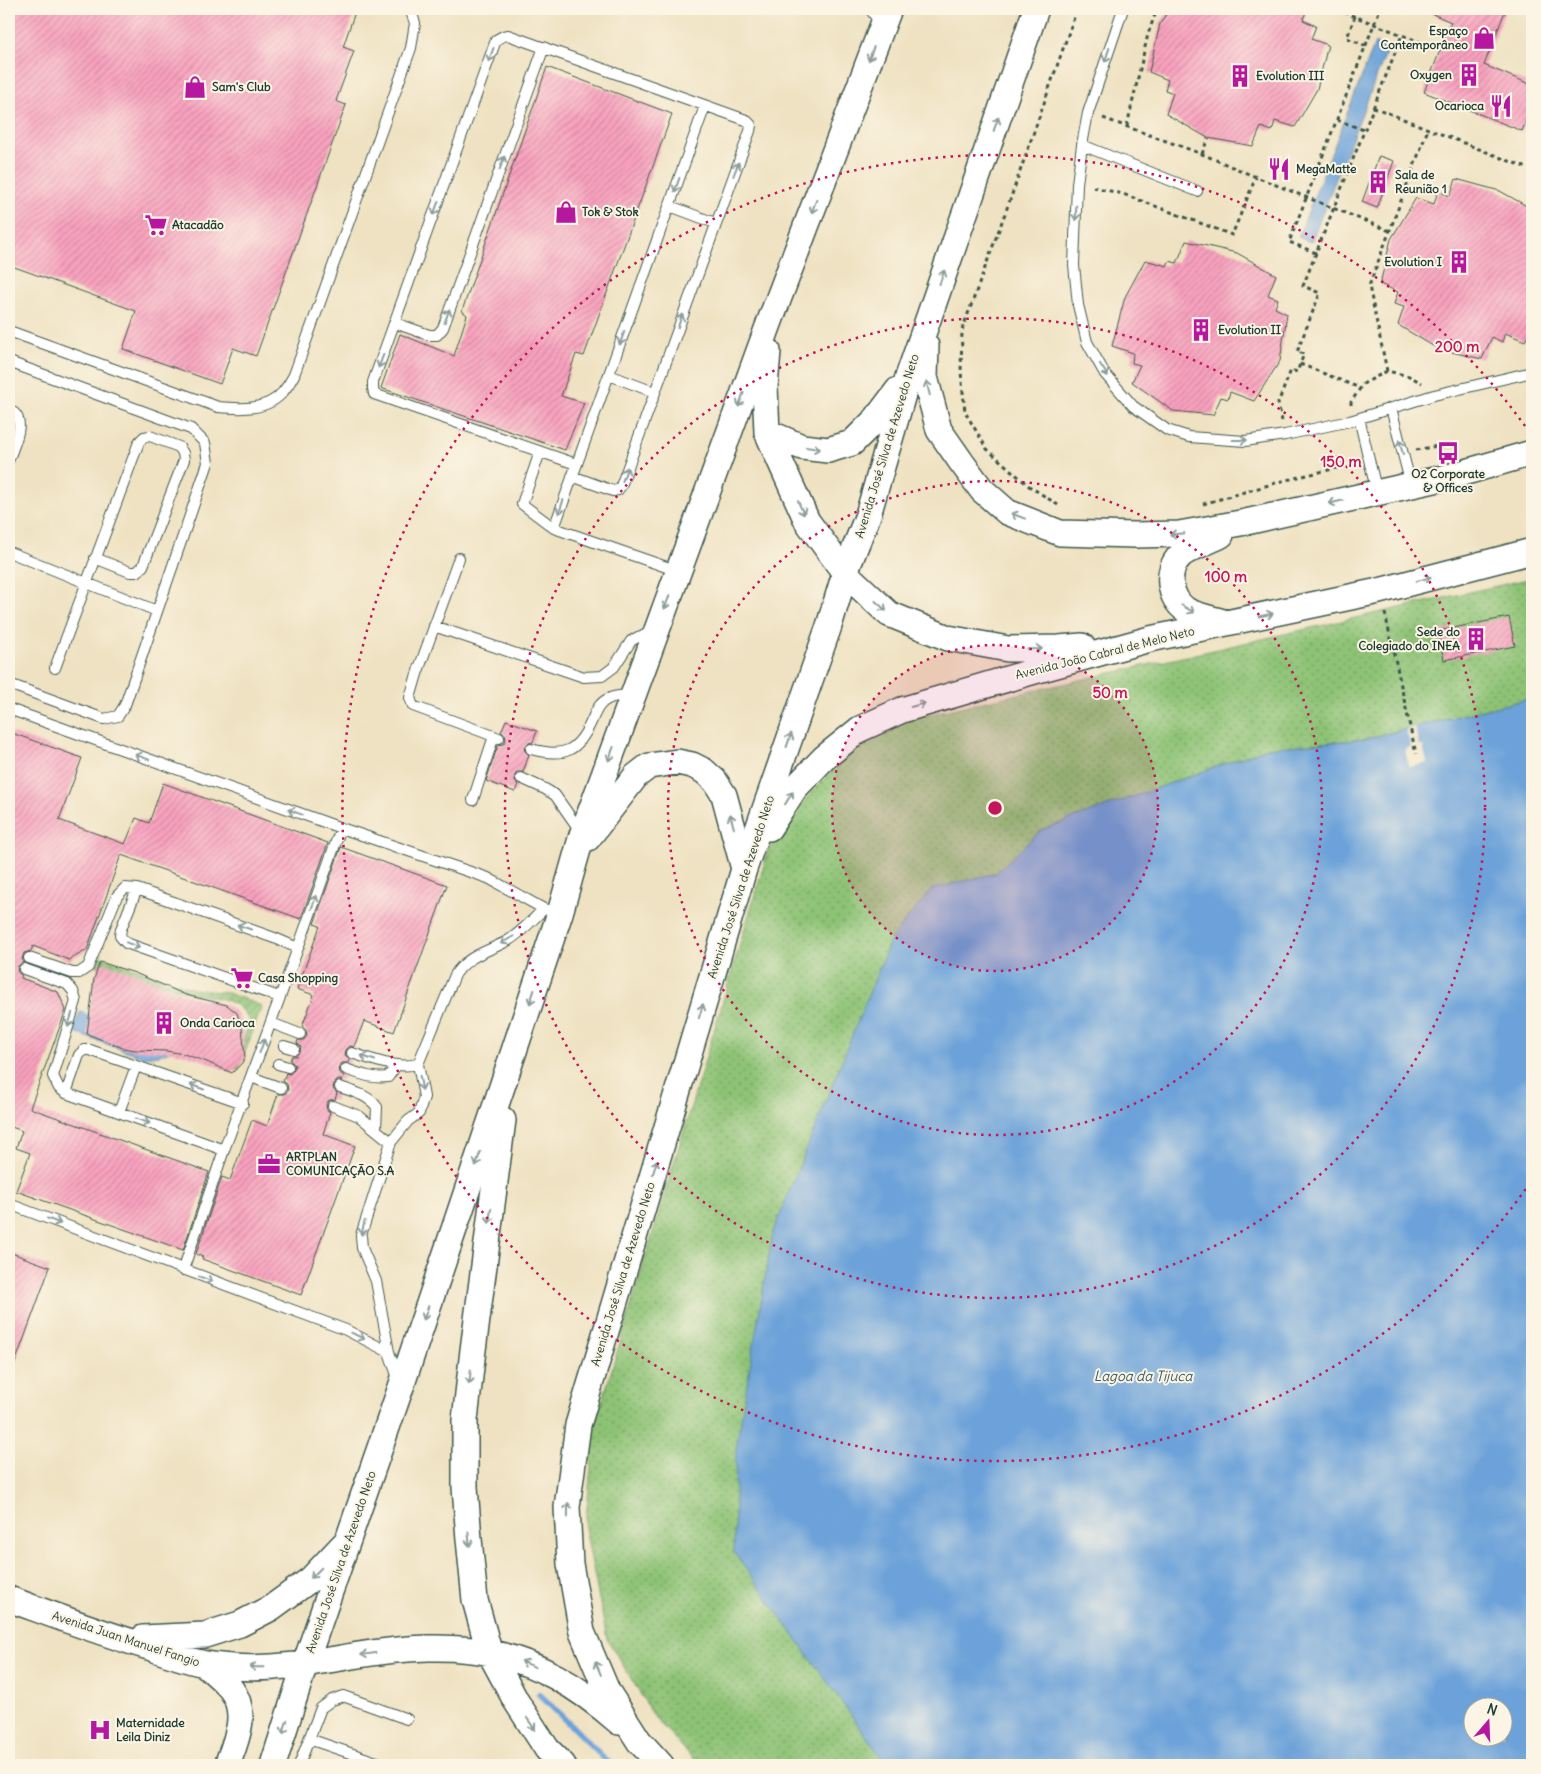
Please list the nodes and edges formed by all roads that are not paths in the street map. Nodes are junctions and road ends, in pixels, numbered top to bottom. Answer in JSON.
{"nodes":[{"id":1,"x":410,"y":9,"type":"edge"},
{"id":2,"x":1036,"y":9,"type":"edge"},
{"id":3,"x":1123,"y":9,"type":"edge"},
{"id":4,"x":880,"y":14,"type":"edge"},
{"id":5,"x":544,"y":48,"type":"junction"},
{"id":6,"x":705,"y":106,"type":"junction"},
{"id":7,"x":1082,"y":145,"type":"junction"},
{"id":8,"x":1197,"y":191,"type":"dead end"},
{"id":9,"x":670,"y":206,"type":"junction"},
{"id":10,"x":716,"y":223,"type":"junction"},
{"id":11,"x":770,"y":321,"type":"junction"},
{"id":12,"x":395,"y":323,"type":"junction"},
{"id":13,"x":926,"y":323,"type":"junction"},
{"id":14,"x":9,"y":331,"type":"edge"},
{"id":15,"x":9,"y":362,"type":"edge"},
{"id":16,"x":1532,"y":372,"type":"edge"},
{"id":17,"x":608,"y":375,"type":"junction"},
{"id":18,"x":908,"y":378,"type":"junction"},
{"id":19,"x":654,"y":392,"type":"junction"},
{"id":20,"x":1391,"y":408,"type":"junction"},
{"id":21,"x":9,"y":410,"type":"edge"},
{"id":22,"x":1354,"y":420,"type":"junction"},
{"id":23,"x":767,"y":432,"type":"junction"},
{"id":24,"x":540,"y":452,"type":"junction"},
{"id":25,"x":1532,"y":453,"type":"edge"},
{"id":26,"x":9,"y":459,"type":"edge"},
{"id":27,"x":576,"y":464,"type":"junction"},
{"id":28,"x":572,"y":476,"type":"junction"},
{"id":29,"x":1411,"y":485,"type":"junction"},
{"id":30,"x":1377,"y":493,"type":"junction"},
{"id":31,"x":1246,"y":522,"type":"junction"},
{"id":32,"x":554,"y":528,"type":"junction"},
{"id":33,"x":1532,"y":551,"type":"edge"},
{"id":34,"x":9,"y":552,"type":"edge"},
{"id":35,"x":95,"y":558,"type":"junction"},
{"id":36,"x":459,"y":558,"type":"dead end"},
{"id":37,"x":679,"y":571,"type":"junction"},
{"id":38,"x":845,"y":574,"type":"junction"},
{"id":39,"x":85,"y":583,"type":"junction"},
{"id":40,"x":157,"y":611,"type":"junction"},
{"id":41,"x":1228,"y":623,"type":"junction"},
{"id":42,"x":434,"y":626,"type":"junction"},
{"id":43,"x":656,"y":631,"type":"junction"},
{"id":44,"x":1150,"y":639,"type":"junction"},
{"id":45,"x":55,"y":668,"type":"dead end"},
{"id":46,"x":9,"y":684,"type":"edge"},
{"id":47,"x":632,"y":695,"type":"junction"},
{"id":48,"x":9,"y":709,"type":"edge"},
{"id":49,"x":531,"y":749,"type":"dead end"},
{"id":50,"x":520,"y":778,"type":"dead end"},
{"id":51,"x":473,"y":800,"type":"dead end"},
{"id":52,"x":341,"y":828,"type":"junction"},
{"id":53,"x":580,"y":843,"type":"junction"},
{"id":54,"x":744,"y":868,"type":"junction"},
{"id":55,"x":136,"y":889,"type":"junction"},
{"id":56,"x":552,"y":911,"type":"junction"},
{"id":57,"x":298,"y":948,"type":"junction"},
{"id":58,"x":29,"y":958,"type":"dead end"},
{"id":59,"x":24,"y":969,"type":"dead end"},
{"id":60,"x":279,"y":997,"type":"junction"},
{"id":61,"x":271,"y":1023,"type":"junction"},
{"id":62,"x":300,"y":1034,"type":"dead end"},
{"id":63,"x":352,"y":1053,"type":"dead end"},
{"id":64,"x":510,"y":1063,"type":"junction"},
{"id":65,"x":418,"y":1064,"type":"junction"},
{"id":66,"x":136,"y":1066,"type":"junction"},
{"id":67,"x":396,"y":1066,"type":"junction"},
{"id":68,"x":346,"y":1069,"type":"dead end"},
{"id":69,"x":251,"y":1077,"type":"junction"},
{"id":70,"x":340,"y":1086,"type":"dead end"},
{"id":71,"x":281,"y":1088,"type":"dead end"},
{"id":72,"x":66,"y":1093,"type":"junction"},
{"id":73,"x":243,"y":1103,"type":"junction"},
{"id":74,"x":333,"y":1106,"type":"dead end"},
{"id":75,"x":119,"y":1112,"type":"junction"},
{"id":76,"x":376,"y":1129,"type":"junction"},
{"id":77,"x":391,"y":1142,"type":"junction"},
{"id":78,"x":224,"y":1150,"type":"junction"},
{"id":79,"x":9,"y":1204,"type":"edge"},
{"id":80,"x":183,"y":1270,"type":"junction"},
{"id":81,"x":389,"y":1352,"type":"junction"},
{"id":82,"x":401,"y":1387,"type":"junction"},
{"id":83,"x":350,"y":1538,"type":"junction"},
{"id":84,"x":9,"y":1599,"type":"edge"},
{"id":85,"x":118,"y":1638,"type":"junction"},
{"id":86,"x":489,"y":1651,"type":"junction"},
{"id":87,"x":205,"y":1664,"type":"junction"},
{"id":88,"x":305,"y":1664,"type":"junction"},
{"id":89,"x":407,"y":1719,"type":"dead end"},
{"id":90,"x":309,"y":1740,"type":"junction"},
{"id":91,"x":640,"y":1740,"type":"junction"},
{"id":92,"x":227,"y":1765,"type":"edge"},
{"id":93,"x":273,"y":1765,"type":"edge"},
{"id":94,"x":299,"y":1765,"type":"edge"},
{"id":95,"x":385,"y":1765,"type":"edge"},
{"id":96,"x":563,"y":1765,"type":"edge"},
{"id":97,"x":661,"y":1765,"type":"edge"}],
"edges":[{"from":1,"to":14,"type":"lane"},
{"from":13,"to":2,"type":"street","name":"Avenida José Silva de Azevedo Neto","one_way":true},
{"from":3,"to":7,"type":"lane","one_way":true},
{"from":4,"to":11,"type":"street","name":"Avenida José Silva de Azevedo Neto","one_way":true},
{"from":5,"to":6,"type":"lane"},
{"from":12,"to":5,"type":"lane","one_way":true},
{"from":5,"to":12,"type":"lane","one_way":true},
{"from":6,"to":9,"type":"lane","one_way":true},
{"from":10,"to":6,"type":"lane","one_way":true},
{"from":7,"to":8,"type":"lane"},
{"from":7,"to":22,"type":"lane","one_way":true},
{"from":9,"to":10,"type":"lane"},
{"from":9,"to":17,"type":"lane","one_way":true},
{"from":19,"to":10,"type":"lane","one_way":true},
{"from":11,"to":23,"type":"street"},
{"from":11,"to":37,"type":"street","name":"Avenida José Silva de Azevedo Neto","one_way":true},
{"from":12,"to":24,"type":"lane","one_way":true},
{"from":13,"to":18,"type":"street","name":"Avenida José Silva de Azevedo Neto"},
{"from":31,"to":13,"type":"street","one_way":true},
{"from":15,"to":40,"type":"lane"},
{"from":16,"to":20,"type":"lane"},
{"from":17,"to":19,"type":"lane"},
{"from":17,"to":27,"type":"lane"},
{"from":23,"to":18,"type":"street","one_way":true},
{"from":18,"to":38,"type":"street","name":"Avenida José Silva de Azevedo Neto"},
{"from":28,"to":19,"type":"lane","one_way":true},
{"from":20,"to":22,"type":"lane"},
{"from":29,"to":20,"type":"lane","one_way":true},
{"from":21,"to":26,"type":"lane"},
{"from":22,"to":30,"type":"lane"},
{"from":23,"to":38,"type":"street","one_way":true},
{"from":24,"to":27,"type":"lane"},
{"from":24,"to":32,"type":"lane"},
{"from":25,"to":29,"type":"street"},
{"from":27,"to":28,"type":"lane"},
{"from":28,"to":32,"type":"lane","one_way":true},
{"from":29,"to":30,"type":"street"},
{"from":30,"to":31,"type":"street","one_way":true},
{"from":31,"to":41,"type":"street","one_way":true},
{"from":32,"to":37,"type":"lane"},
{"from":41,"to":33,"type":"street","name":"Avenida João Cabral de Melo Neto","one_way":true},
{"from":34,"to":39,"type":"lane"},
{"from":35,"to":35,"type":"lane"},
{"from":35,"to":39,"type":"lane"},
{"from":36,"to":42,"type":"lane"},
{"from":37,"to":43,"type":"street","name":"Avenida José Silva de Azevedo Neto","one_way":true},
{"from":38,"to":44,"type":"street","one_way":true},
{"from":54,"to":38,"type":"street","name":"Avenida José Silva de Azevedo Neto","one_way":true},
{"from":39,"to":40,"type":"lane"},
{"from":39,"to":45,"type":"lane"},
{"from":40,"to":46,"type":"lane"},
{"from":41,"to":44,"type":"street","name":"Avenida João Cabral de Melo Neto"},
{"from":42,"to":43,"type":"lane"},
{"from":42,"to":51,"type":"lane"},
{"from":43,"to":47,"type":"street","name":"Avenida José Silva de Azevedo Neto"},
{"from":54,"to":44,"type":"street","name":"Avenida João Cabral de Melo Neto","one_way":true},
{"from":47,"to":49,"type":"lane"},
{"from":47,"to":53,"type":"street","name":"Avenida José Silva de Azevedo Neto","one_way":true},
{"from":52,"to":48,"type":"lane","one_way":true},
{"from":50,"to":53,"type":"lane"},
{"from":52,"to":56,"type":"lane"},
{"from":57,"to":52,"type":"lane","one_way":true},
{"from":54,"to":53,"type":"street","one_way":true},
{"from":53,"to":56,"type":"street","name":"Avenida José Silva de Azevedo Neto"},
{"from":91,"to":54,"type":"street","name":"Avenida José Silva de Azevedo Neto","one_way":true},
{"from":57,"to":55,"type":"lane","one_way":true},
{"from":55,"to":58,"type":"lane"},
{"from":55,"to":60,"type":"lane","one_way":true},
{"from":56,"to":64,"type":"street","name":"Avenida José Silva de Azevedo Neto","one_way":true},
{"from":56,"to":65,"type":"lane","one_way":true},
{"from":57,"to":60,"type":"lane"},
{"from":59,"to":72,"type":"lane","one_way":true},
{"from":60,"to":61,"type":"lane"},
{"from":61,"to":62,"type":"lane"},
{"from":69,"to":61,"type":"lane","one_way":true},
{"from":67,"to":63,"type":"lane","one_way":true},
{"from":64,"to":82,"type":"street","name":"Avenida José Silva de Azevedo Neto","one_way":true},
{"from":64,"to":86,"type":"street","name":"Avenida José Silva de Azevedo Neto","one_way":true},
{"from":65,"to":67,"type":"lane"},
{"from":65,"to":77,"type":"lane","one_way":true},
{"from":66,"to":72,"type":"lane"},
{"from":73,"to":66,"type":"lane","one_way":true},
{"from":66,"to":75,"type":"lane"},
{"from":67,"to":68,"type":"lane"},
{"from":69,"to":71,"type":"lane"},
{"from":69,"to":73,"type":"lane"},
{"from":70,"to":76,"type":"lane"},
{"from":72,"to":75,"type":"lane"},
{"from":73,"to":78,"type":"lane"},
{"from":74,"to":76,"type":"lane"},
{"from":75,"to":78,"type":"lane","one_way":true},
{"from":76,"to":77,"type":"lane"},
{"from":77,"to":81,"type":"lane","one_way":true},
{"from":78,"to":80,"type":"lane"},
{"from":79,"to":80,"type":"lane","one_way":true},
{"from":80,"to":81,"type":"lane","one_way":true},
{"from":81,"to":82,"type":"lane"},
{"from":82,"to":83,"type":"street","name":"Avenida José Silva de Azevedo Neto"},
{"from":83,"to":85,"type":"street","one_way":true},
{"from":83,"to":88,"type":"street","name":"Avenida José Silva de Azevedo Neto"},
{"from":84,"to":85,"type":"street","name":"Avenida Juan Manuel Fangio"},
{"from":85,"to":87,"type":"street","name":"Avenida Juan Manuel Fangio"},
{"from":86,"to":88,"type":"street","name":"Avenida Juan Manuel Fangio","one_way":true},
{"from":91,"to":86,"type":"street","name":"Avenida Juan Manuel Fangio","one_way":true},
{"from":86,"to":96,"type":"street","name":"Avenida José Silva de Azevedo Neto","one_way":true},
{"from":88,"to":87,"type":"street","name":"Avenida Juan Manuel Fangio","one_way":true},
{"from":87,"to":92,"type":"street"},
{"from":88,"to":93,"type":"street","name":"Avenida José Silva de Azevedo Neto","one_way":true},
{"from":89,"to":90,"type":"lane"},
{"from":90,"to":94,"type":"lane"},
{"from":90,"to":95,"type":"lane"},
{"from":91,"to":97,"type":"street","name":"Avenida José Silva de Azevedo Neto"}]}
